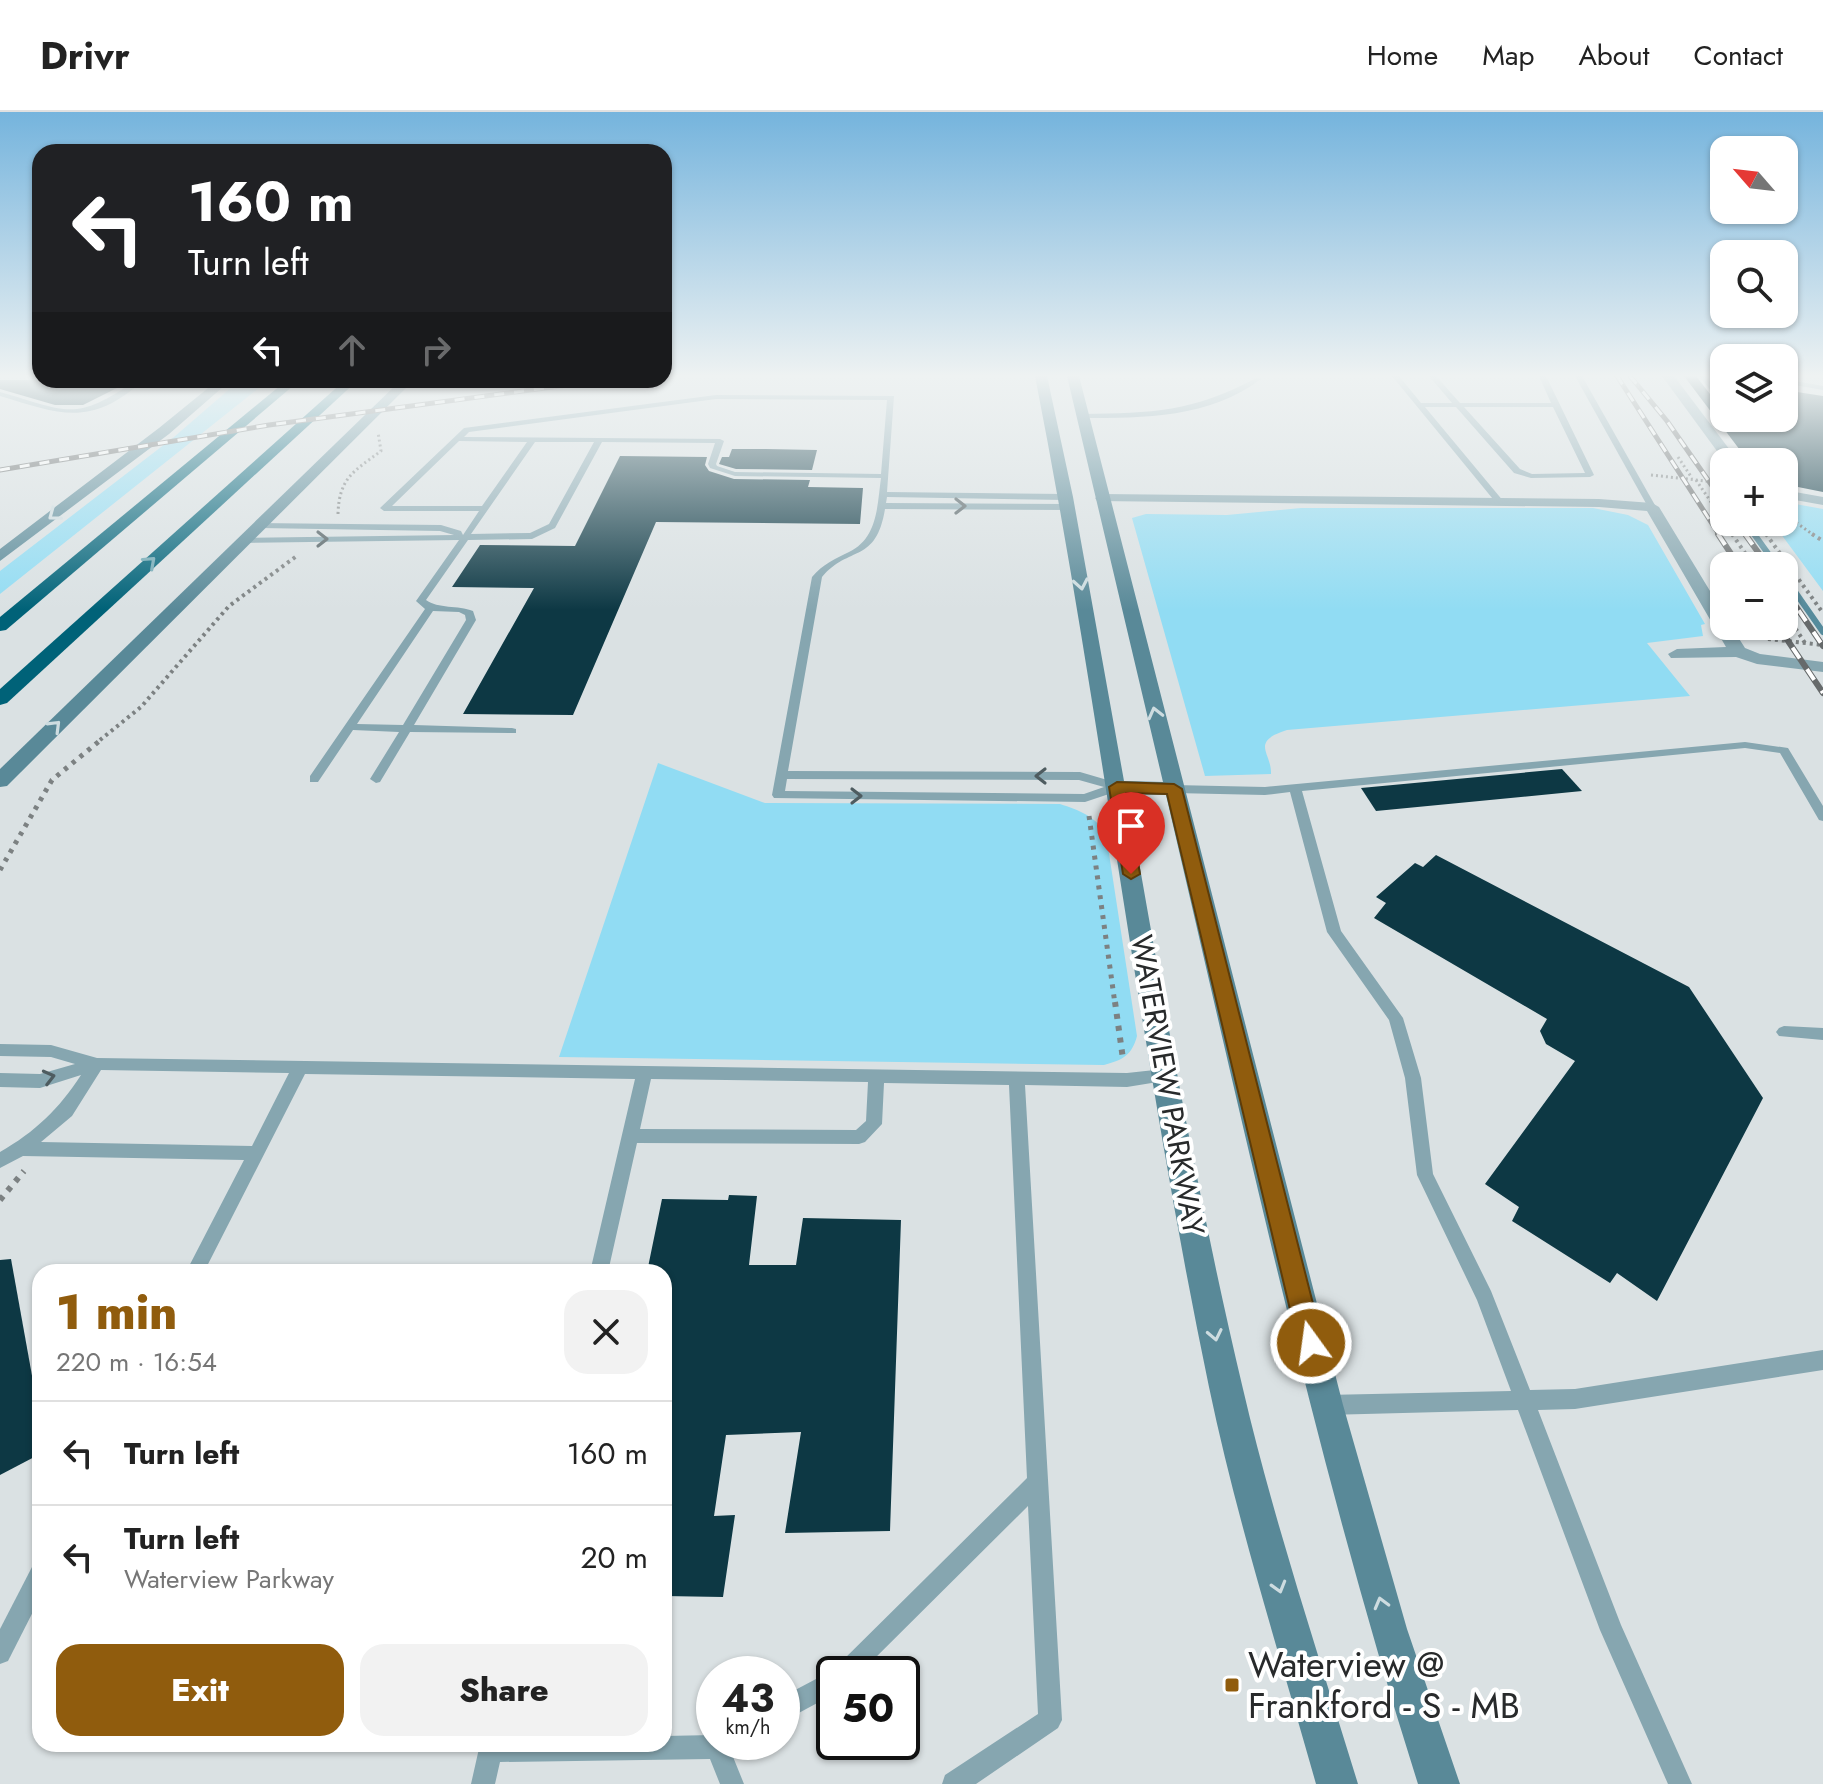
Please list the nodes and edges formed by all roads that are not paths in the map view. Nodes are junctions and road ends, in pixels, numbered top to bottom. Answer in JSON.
{"nodes":[{"id":1,"x":134,"y":454,"type":"edge"},
{"id":2,"x":205,"y":454,"type":"edge"},
{"id":3,"x":270,"y":454,"type":"edge"},
{"id":4,"x":332,"y":454,"type":"edge"},
{"id":5,"x":442,"y":454,"type":"edge"},
{"id":6,"x":522,"y":454,"type":"edge"},
{"id":7,"x":591,"y":454,"type":"edge"},
{"id":8,"x":715,"y":454,"type":"edge"},
{"id":9,"x":885,"y":454,"type":"edge"},
{"id":10,"x":1068,"y":454,"type":"edge"},
{"id":11,"x":1084,"y":454,"type":"edge"},
{"id":12,"x":1460,"y":454,"type":"edge"},
{"id":13,"x":1504,"y":454,"type":"edge"},
{"id":14,"x":1580,"y":454,"type":"edge"},
{"id":15,"x":1622,"y":454,"type":"edge"},
{"id":16,"x":883,"y":476,"type":"junction"},
{"id":17,"x":883,"y":494,"type":"junction"},
{"id":18,"x":1798,"y":497,"type":"edge"},
{"id":19,"x":1823,"y":501,"type":"edge"},
{"id":20,"x":1500,"y":502,"type":"junction"},
{"id":21,"x":1085,"y":503,"type":"junction"},
{"id":22,"x":882,"y":506,"type":"junction"},
{"id":23,"x":1652,"y":507,"type":"junction"},
{"id":24,"x":484,"y":509,"type":"junction"},
{"id":25,"x":260,"y":525,"type":"junction"},
{"id":26,"x":466,"y":535,"type":"junction"},
{"id":27,"x":244,"y":541,"type":"junction"},
{"id":28,"x":87,"y":552,"type":"junction"},
{"id":29,"x":0,"y":556,"type":"edge"},
{"id":30,"x":0,"y":606,"type":"edge"},
{"id":31,"x":430,"y":608,"type":"junction"},
{"id":32,"x":0,"y":626,"type":"edge"},
{"id":33,"x":1738,"y":652,"type":"junction"},
{"id":34,"x":1677,"y":654,"type":"dead end"},
{"id":35,"x":1823,"y":655,"type":"edge"},
{"id":36,"x":1823,"y":667,"type":"edge"},
{"id":37,"x":0,"y":699,"type":"edge"},
{"id":38,"x":349,"y":727,"type":"junction"},
{"id":39,"x":405,"y":729,"type":"junction"},
{"id":40,"x":512,"y":731,"type":"dead end"},
{"id":41,"x":782,"y":775,"type":"junction"},
{"id":42,"x":314,"y":779,"type":"dead end"},
{"id":43,"x":376,"y":779,"type":"dead end"},
{"id":44,"x":0,"y":781,"type":"edge"},
{"id":45,"x":1117,"y":787,"type":"junction"},
{"id":46,"x":1295,"y":788,"type":"junction"},
{"id":47,"x":1174,"y":789,"type":"junction"},
{"id":48,"x":1823,"y":817,"type":"edge"},
{"id":49,"x":1784,"y":1032,"type":"dead end"},
{"id":50,"x":1823,"y":1034,"type":"edge"},
{"id":51,"x":0,"y":1050,"type":"edge"},
{"id":52,"x":97,"y":1064,"type":"junction"},
{"id":53,"x":300,"y":1068,"type":"junction"},
{"id":54,"x":644,"y":1074,"type":"junction"},
{"id":55,"x":1164,"y":1075,"type":"junction"},
{"id":56,"x":876,"y":1077,"type":"junction"},
{"id":57,"x":1017,"y":1079,"type":"junction"},
{"id":58,"x":0,"y":1080,"type":"edge"},
{"id":59,"x":630,"y":1136,"type":"junction"},
{"id":60,"x":21,"y":1149,"type":"junction"},
{"id":61,"x":256,"y":1153,"type":"junction"},
{"id":62,"x":0,"y":1161,"type":"edge"},
{"id":63,"x":199,"y":1264,"type":"edge"},
{"id":64,"x":601,"y":1264,"type":"edge"},
{"id":65,"x":1823,"y":1360,"type":"edge"},
{"id":66,"x":1525,"y":1401,"type":"junction"},
{"id":67,"x":1326,"y":1405,"type":"junction"},
{"id":68,"x":1038,"y":1482,"type":"junction"},
{"id":69,"x":32,"y":1591,"type":"edge"},
{"id":70,"x":0,"y":1653,"type":"edge"},
{"id":71,"x":861,"y":1656,"type":"edge"},
{"id":72,"x":672,"y":1745,"type":"edge"},
{"id":73,"x":696,"y":1745,"type":"edge"},
{"id":74,"x":491,"y":1752,"type":"edge"},
{"id":75,"x":725,"y":1760,"type":"edge"},
{"id":76,"x":483,"y":1784,"type":"edge"},
{"id":77,"x":732,"y":1784,"type":"edge"},
{"id":78,"x":954,"y":1784,"type":"edge"},
{"id":79,"x":1337,"y":1784,"type":"edge"},
{"id":80,"x":1439,"y":1784,"type":"edge"},
{"id":81,"x":1680,"y":1784,"type":"edge"}],
"edges":[{"from":1,"to":29,"type":"main road","one_way":true},
{"from":2,"to":28,"type":"highway"},
{"from":37,"to":3,"type":"highway","one_way":true},
{"from":4,"to":25,"type":"main road"},
{"from":5,"to":24,"type":"lane"},
{"from":6,"to":24,"type":"lane"},
{"from":7,"to":26,"type":"lane"},
{"from":8,"to":16,"type":"lane"},
{"from":9,"to":16,"type":"lane"},
{"from":10,"to":21,"type":"main road","name":"WATERVIEW PARKWAY"},
{"from":11,"to":21,"type":"main road","name":"WATERVIEW PARKWAY"},
{"from":12,"to":20,"type":"lane"},
{"from":13,"to":14,"type":"lane"},
{"from":15,"to":23,"type":"lane"},
{"from":16,"to":17,"type":"lane"},
{"from":17,"to":21,"type":"lane"},
{"from":17,"to":22,"type":"lane"},
{"from":18,"to":19,"type":"street"},
{"from":20,"to":21,"type":"street"},
{"from":20,"to":23,"type":"street"},
{"from":22,"to":21,"type":"lane","one_way":true},
{"from":21,"to":45,"type":"main road","name":"WATERVIEW PARKWAY","one_way":true},
{"from":47,"to":21,"type":"main road","name":"WATERVIEW PARKWAY","one_way":true},
{"from":22,"to":41,"type":"lane"},
{"from":23,"to":33,"type":"street"},
{"from":24,"to":26,"type":"lane"},
{"from":25,"to":26,"type":"lane"},
{"from":25,"to":27,"type":"main road"},
{"from":27,"to":26,"type":"lane","one_way":true},
{"from":26,"to":31,"type":"lane"},
{"from":44,"to":27,"type":"main road","one_way":true},
{"from":28,"to":30,"type":"highway"},
{"from":28,"to":32,"type":"highway"},
{"from":31,"to":38,"type":"lane"},
{"from":31,"to":39,"type":"lane"},
{"from":33,"to":34,"type":"street"},
{"from":33,"to":35,"type":"street"},
{"from":33,"to":36,"type":"street"},
{"from":38,"to":39,"type":"lane"},
{"from":38,"to":42,"type":"lane"},
{"from":39,"to":40,"type":"lane"},
{"from":39,"to":43,"type":"lane"},
{"from":45,"to":41,"type":"lane","one_way":true},
{"from":41,"to":45,"type":"lane","one_way":true},
{"from":45,"to":47,"type":"main road"},
{"from":45,"to":55,"type":"main road","name":"WATERVIEW PARKWAY"},
{"from":46,"to":47,"type":"lane"},
{"from":46,"to":48,"type":"lane"},
{"from":46,"to":66,"type":"lane"},
{"from":47,"to":67,"type":"main road","name":"WATERVIEW PARKWAY"},
{"from":49,"to":50,"type":"lane"},
{"from":51,"to":52,"type":"lane"},
{"from":52,"to":53,"type":"lane"},
{"from":58,"to":52,"type":"lane","one_way":true},
{"from":52,"to":60,"type":"lane"},
{"from":53,"to":54,"type":"lane"},
{"from":53,"to":61,"type":"lane"},
{"from":54,"to":56,"type":"lane"},
{"from":54,"to":59,"type":"lane"},
{"from":55,"to":57,"type":"lane"},
{"from":55,"to":79,"type":"main road","name":"WATERVIEW PARKWAY","one_way":true},
{"from":56,"to":57,"type":"lane"},
{"from":56,"to":59,"type":"lane"},
{"from":57,"to":68,"type":"lane"},
{"from":59,"to":64,"type":"lane"},
{"from":60,"to":61,"type":"lane"},
{"from":60,"to":62,"type":"lane"},
{"from":61,"to":63,"type":"lane"},
{"from":65,"to":66,"type":"lane"},
{"from":66,"to":67,"type":"lane"},
{"from":66,"to":81,"type":"lane"},
{"from":80,"to":67,"type":"main road","name":"WATERVIEW PARKWAY","one_way":true},
{"from":68,"to":71,"type":"lane"},
{"from":68,"to":78,"type":"lane"},
{"from":69,"to":70,"type":"lane"},
{"from":72,"to":73,"type":"lane"},
{"from":74,"to":76,"type":"lane"},
{"from":75,"to":77,"type":"lane"}]}
